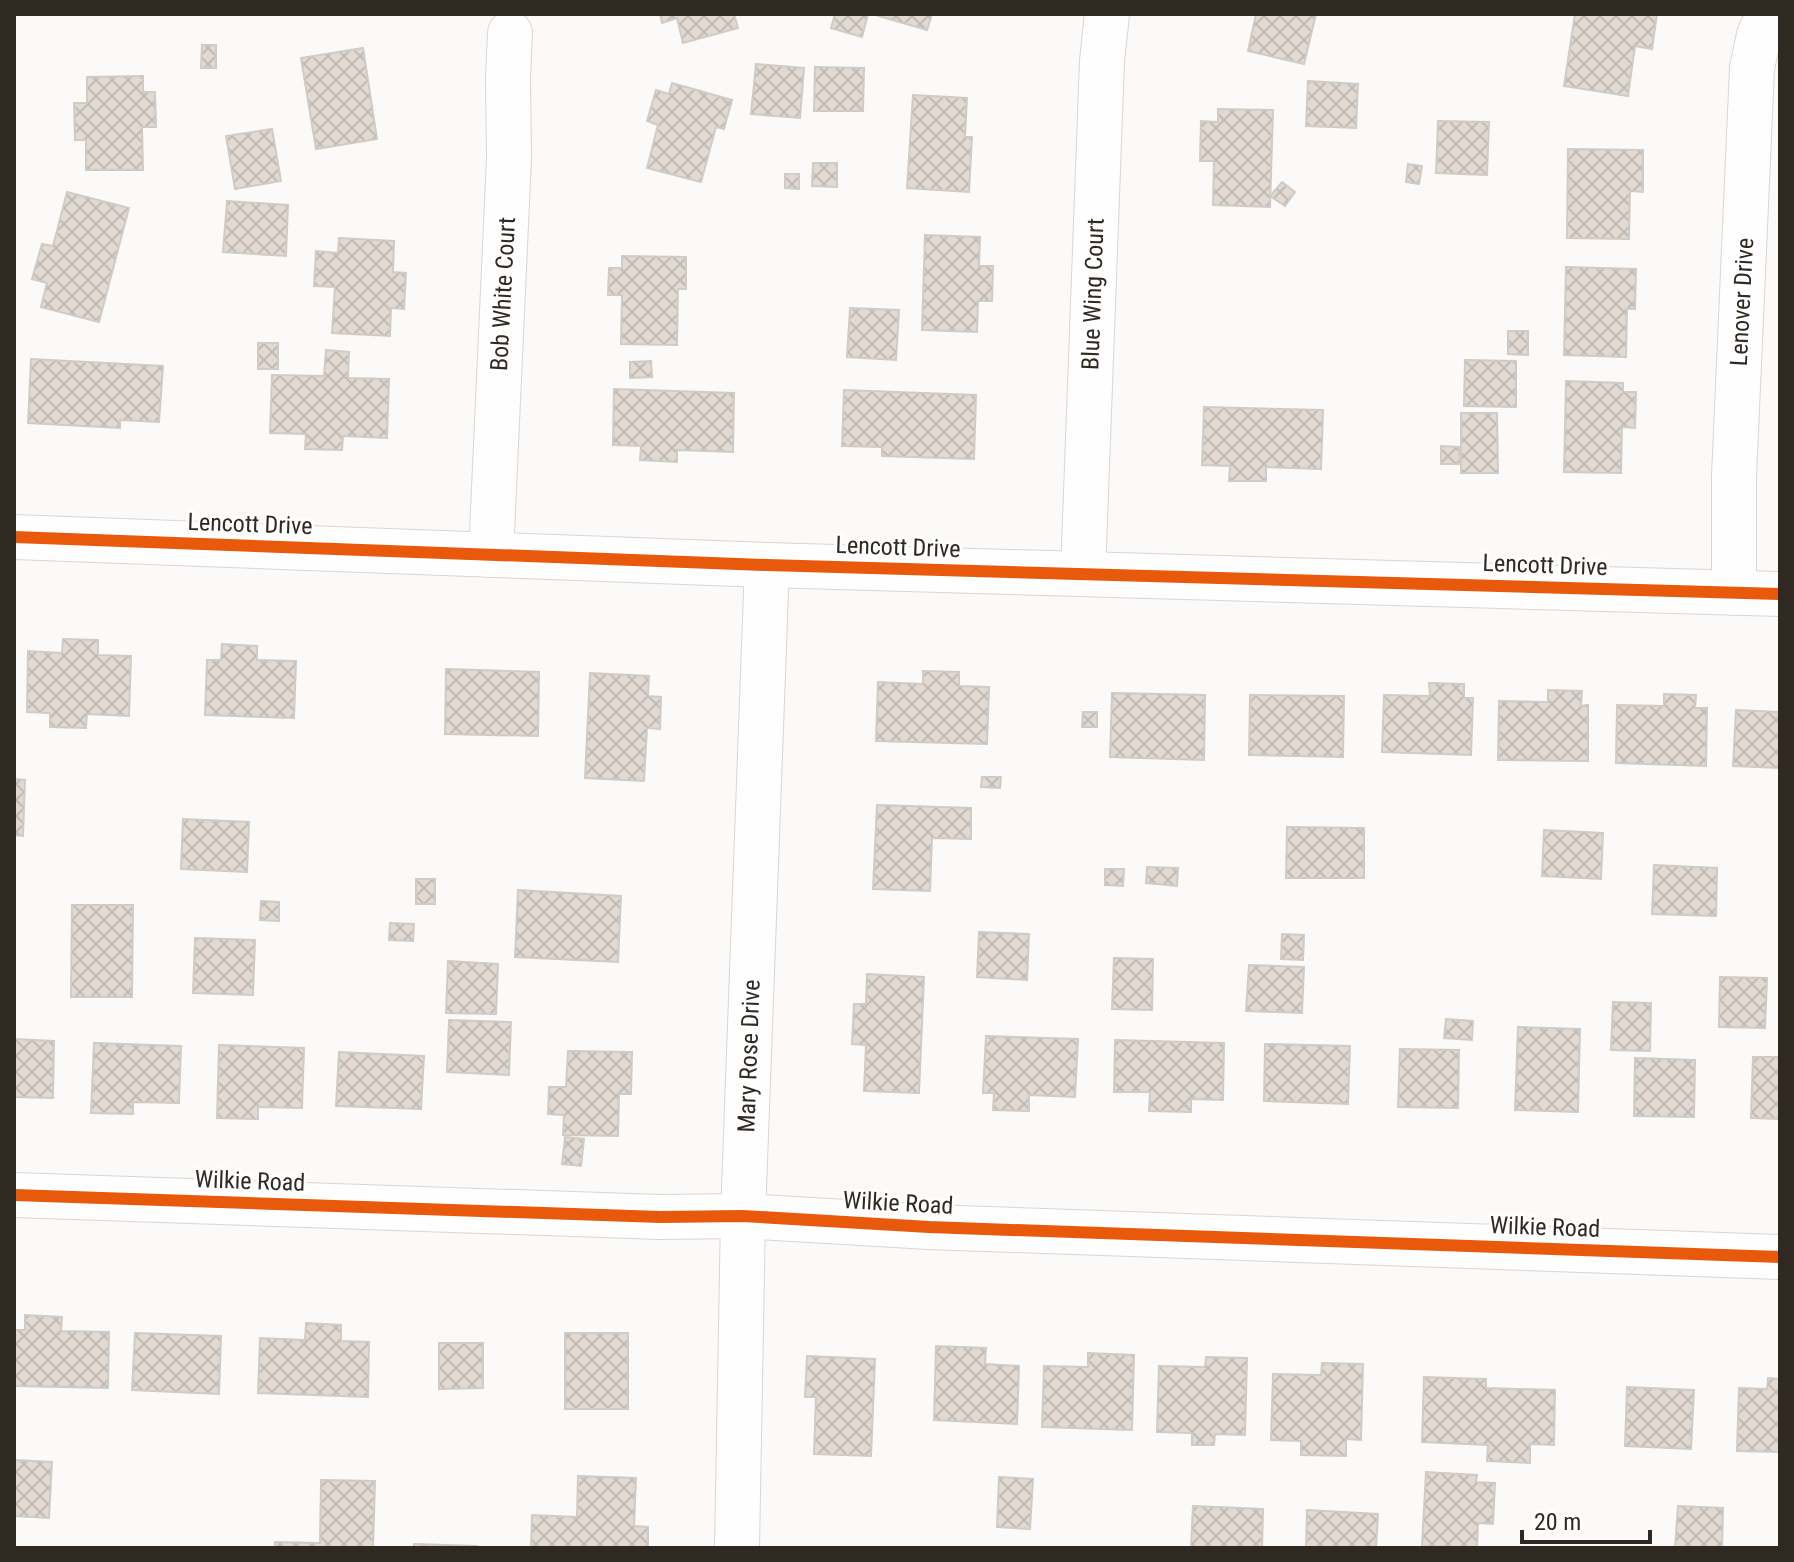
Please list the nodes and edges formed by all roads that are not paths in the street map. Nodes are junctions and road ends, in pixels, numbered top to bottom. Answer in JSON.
{"nodes":[{"id":1,"x":1107,"y":14,"type":"edge"},
{"id":2,"x":1769,"y":14,"type":"edge"},
{"id":3,"x":510,"y":33,"type":"dead end"},
{"id":4,"x":14,"y":537,"type":"edge"},
{"id":5,"x":491,"y":555,"type":"junction"},
{"id":6,"x":767,"y":565,"type":"junction"},
{"id":7,"x":1083,"y":574,"type":"junction"},
{"id":8,"x":1734,"y":593,"type":"junction"},
{"id":9,"x":1780,"y":594,"type":"edge"},
{"id":10,"x":14,"y":1195,"type":"edge"},
{"id":11,"x":743,"y":1216,"type":"junction"},
{"id":12,"x":1780,"y":1257,"type":"edge"},
{"id":13,"x":737,"y":1548,"type":"edge"}],
"edges":[{"from":1,"to":7,"type":"street","name":"Blue Wing Court"},
{"from":2,"to":8,"type":"street","name":"Lenover Drive"},
{"from":3,"to":5,"type":"street","name":"Bob White Court"},
{"from":4,"to":5,"type":"street","name":"Lencott Drive"},
{"from":5,"to":6,"type":"street","name":"Lencott Drive"},
{"from":6,"to":7,"type":"street","name":"Lencott Drive"},
{"from":6,"to":11,"type":"street","name":"Mary Rose Drive"},
{"from":7,"to":8,"type":"street","name":"Lencott Drive"},
{"from":8,"to":9,"type":"street","name":"Lencott Drive"},
{"from":10,"to":11,"type":"street","name":"Wilkie Road"},
{"from":11,"to":12,"type":"street","name":"Wilkie Road"},
{"from":11,"to":13,"type":"street","name":"Mary Rose Drive"}]}
